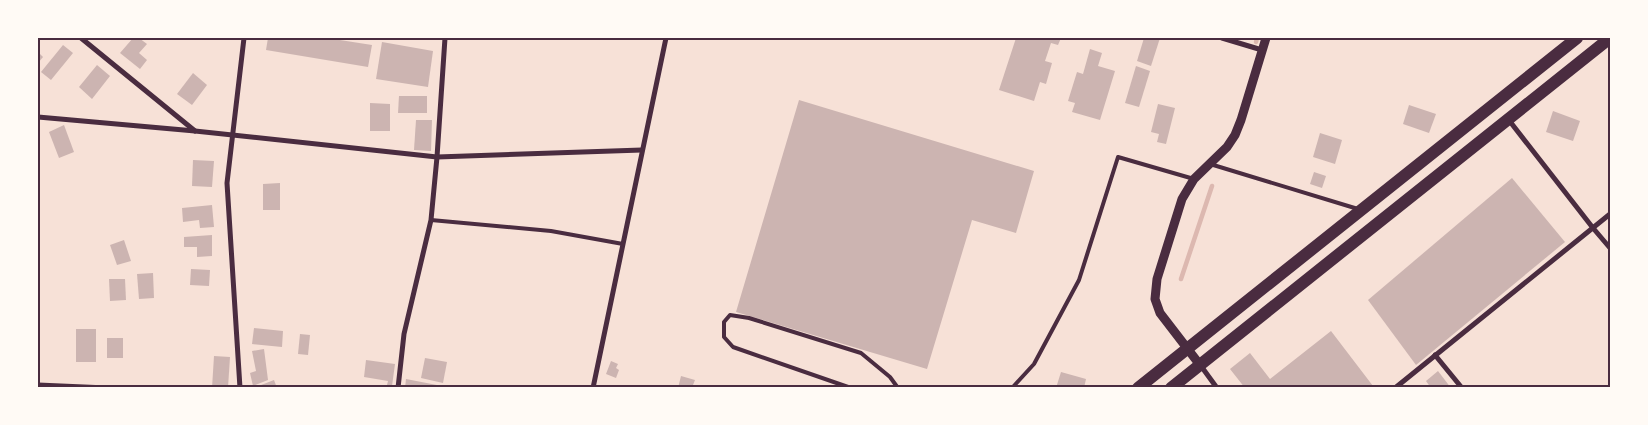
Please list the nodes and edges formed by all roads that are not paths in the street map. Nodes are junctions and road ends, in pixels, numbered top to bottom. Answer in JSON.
{"nodes":[{"id":1,"x":81,"y":38,"type":"edge"},
{"id":2,"x":244,"y":38,"type":"edge"},
{"id":3,"x":445,"y":38,"type":"edge"},
{"id":4,"x":666,"y":38,"type":"edge"},
{"id":5,"x":1222,"y":38,"type":"edge"},
{"id":6,"x":1266,"y":38,"type":"edge"},
{"id":7,"x":1577,"y":38,"type":"edge"},
{"id":8,"x":1610,"y":38,"type":"edge"},
{"id":9,"x":1262,"y":50,"type":"junction"},
{"id":10,"x":38,"y":117,"type":"edge"},
{"id":11,"x":1508,"y":119,"type":"junction"},
{"id":12,"x":195,"y":131,"type":"junction"},
{"id":13,"x":232,"y":136,"type":"junction"},
{"id":14,"x":642,"y":150,"type":"junction"},
{"id":15,"x":437,"y":157,"type":"junction"},
{"id":16,"x":1210,"y":164,"type":"junction"},
{"id":17,"x":1194,"y":179,"type":"junction"},
{"id":18,"x":1360,"y":210,"type":"junction"},
{"id":19,"x":1610,"y":214,"type":"edge"},
{"id":20,"x":431,"y":220,"type":"junction"},
{"id":21,"x":1593,"y":228,"type":"junction"},
{"id":22,"x":622,"y":244,"type":"junction"},
{"id":23,"x":1610,"y":248,"type":"edge"},
{"id":24,"x":1187,"y":349,"type":"junction"},
{"id":25,"x":1435,"y":355,"type":"junction"},
{"id":26,"x":1200,"y":365,"type":"junction"},
{"id":27,"x":38,"y":385,"type":"edge"},
{"id":28,"x":108,"y":388,"type":"edge"},
{"id":29,"x":240,"y":388,"type":"edge"},
{"id":30,"x":398,"y":388,"type":"edge"},
{"id":31,"x":592,"y":388,"type":"edge"},
{"id":32,"x":851,"y":388,"type":"edge"},
{"id":33,"x":898,"y":388,"type":"edge"},
{"id":34,"x":1012,"y":388,"type":"edge"},
{"id":35,"x":1138,"y":388,"type":"edge"},
{"id":36,"x":1171,"y":388,"type":"edge"},
{"id":37,"x":1218,"y":388,"type":"edge"},
{"id":38,"x":1394,"y":388,"type":"edge"},
{"id":39,"x":1462,"y":388,"type":"edge"}],
"edges":[{"from":1,"to":12,"type":"street"},
{"from":2,"to":13,"type":"street"},
{"from":3,"to":15,"type":"street"},
{"from":4,"to":14,"type":"street"},
{"from":5,"to":9,"type":"street"},
{"from":6,"to":9,"type":"street"},
{"from":7,"to":18,"type":"highway"},
{"from":8,"to":11,"type":"highway"},
{"from":9,"to":16,"type":"street"},
{"from":10,"to":12,"type":"street"},
{"from":11,"to":21,"type":"street"},
{"from":11,"to":26,"type":"highway"},
{"from":12,"to":13,"type":"street"},
{"from":13,"to":15,"type":"street"},
{"from":13,"to":29,"type":"street"},
{"from":14,"to":15,"type":"street"},
{"from":14,"to":22,"type":"street"},
{"from":15,"to":20,"type":"street"},
{"from":16,"to":17,"type":"street"},
{"from":16,"to":18,"type":"lane"},
{"from":17,"to":24,"type":"street"},
{"from":17,"to":34,"type":"lane"},
{"from":18,"to":24,"type":"highway"},
{"from":19,"to":21,"type":"street"},
{"from":20,"to":22,"type":"lane"},
{"from":20,"to":30,"type":"street"},
{"from":21,"to":23,"type":"street"},
{"from":21,"to":25,"type":"street"},
{"from":22,"to":31,"type":"street"},
{"from":24,"to":26,"type":"street"},
{"from":24,"to":35,"type":"highway"},
{"from":25,"to":38,"type":"street"},
{"from":25,"to":39,"type":"street"},
{"from":26,"to":36,"type":"highway"},
{"from":26,"to":37,"type":"street"},
{"from":27,"to":28,"type":"street"},
{"from":32,"to":33,"type":"lane"}]}
